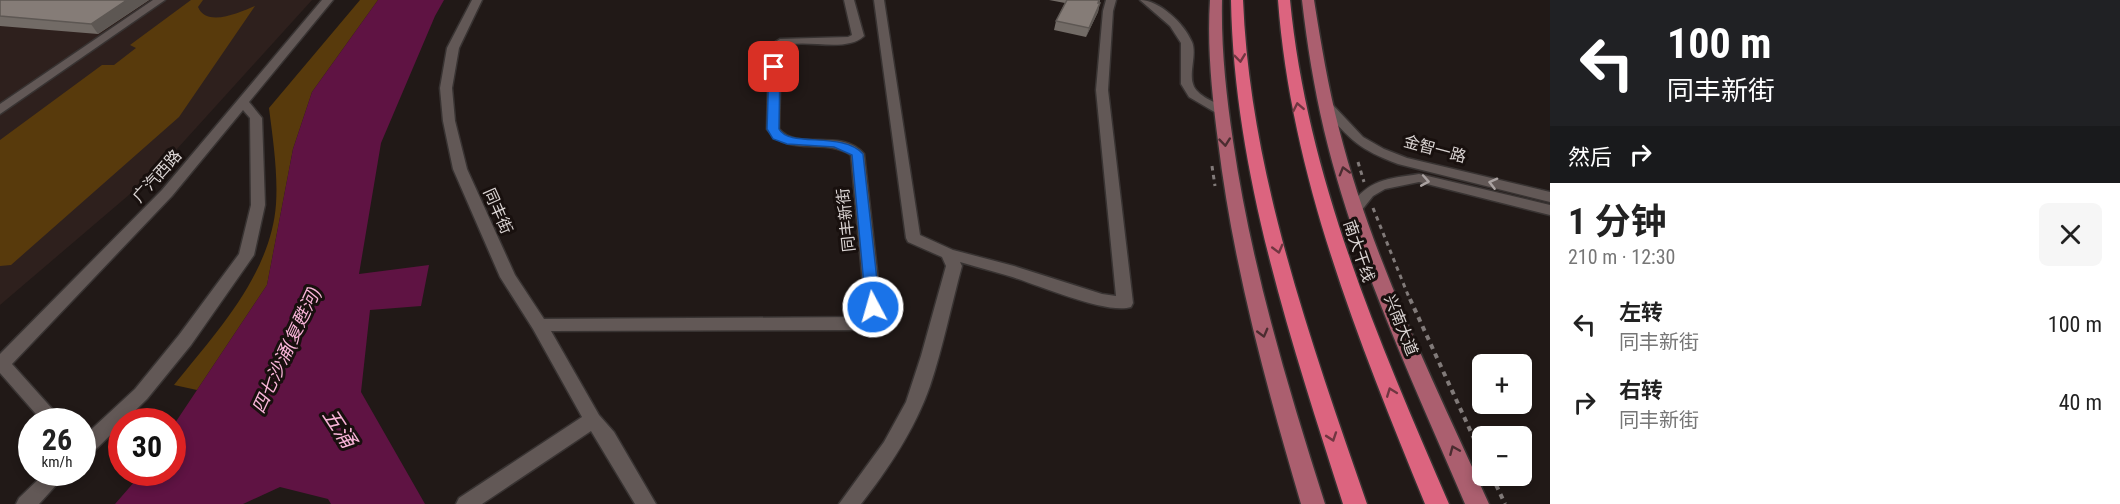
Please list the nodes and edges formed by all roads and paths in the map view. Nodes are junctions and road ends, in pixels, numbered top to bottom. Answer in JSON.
{"nodes":[{"id":1,"x":160,"y":0,"type":"edge"},
{"id":2,"x":328,"y":0,"type":"edge"},
{"id":3,"x":477,"y":0,"type":"edge"},
{"id":4,"x":849,"y":0,"type":"edge"},
{"id":5,"x":879,"y":0,"type":"edge"},
{"id":6,"x":1111,"y":0,"type":"edge"},
{"id":7,"x":1145,"y":0,"type":"edge"},
{"id":8,"x":1216,"y":0,"type":"edge"},
{"id":9,"x":1237,"y":0,"type":"edge"},
{"id":10,"x":1284,"y":0,"type":"edge"},
{"id":11,"x":1308,"y":0,"type":"edge"},
{"id":12,"x":243,"y":102,"type":"junction"},
{"id":13,"x":1327,"y":106,"type":"junction"},
{"id":14,"x":0,"y":110,"type":"edge"},
{"id":15,"x":1222,"y":111,"type":"junction"},
{"id":16,"x":1358,"y":161,"type":"dead end"},
{"id":17,"x":1368,"y":193,"type":"junction"},
{"id":18,"x":1550,"y":196,"type":"edge"},
{"id":19,"x":1356,"y":208,"type":"junction"},
{"id":20,"x":1550,"y":210,"type":"edge"},
{"id":21,"x":948,"y":254,"type":"junction"},
{"id":22,"x":539,"y":325,"type":"junction"},
{"id":23,"x":1,"y":364,"type":"edge"},
{"id":24,"x":42,"y":408,"type":"edge"},
{"id":25,"x":593,"y":420,"type":"junction"},
{"id":26,"x":1472,"y":435,"type":"edge"},
{"id":27,"x":96,"y":437,"type":"edge"},
{"id":28,"x":45,"y":486,"type":"edge"},
{"id":29,"x":1496,"y":486,"type":"edge"},
{"id":30,"x":469,"y":502,"type":"edge"},
{"id":31,"x":26,"y":504,"type":"edge"},
{"id":32,"x":646,"y":504,"type":"edge"},
{"id":33,"x":849,"y":504,"type":"edge"},
{"id":34,"x":1314,"y":504,"type":"edge"},
{"id":35,"x":1355,"y":504,"type":"edge"},
{"id":36,"x":1437,"y":504,"type":"edge"},
{"id":37,"x":1477,"y":504,"type":"edge"},
{"id":38,"x":1505,"y":504,"type":"edge"}],
"edges":[{"from":1,"to":14,"type":"street"},
{"from":2,"to":12,"type":"street","name":"广汽西路"},
{"from":3,"to":22,"type":"street","name":"同丰街"},
{"from":4,"to":22,"type":"street","name":"同丰新街"},
{"from":5,"to":21,"type":"street"},
{"from":6,"to":21,"type":"street"},
{"from":7,"to":15,"type":"street"},
{"from":8,"to":15,"type":"main road"},
{"from":9,"to":35,"type":"highway","one_way":true},
{"from":36,"to":10,"type":"highway","name":"南大干线","one_way":true},
{"from":11,"to":13,"type":"main road","name":"兴南大道"},
{"from":12,"to":23,"type":"street","name":"广汽西路"},
{"from":12,"to":27,"type":"street"},
{"from":18,"to":13,"type":"street","name":"金智一路","one_way":true},
{"from":19,"to":13,"type":"main road","name":"兴南大道","one_way":true},
{"from":15,"to":34,"type":"main road","one_way":true},
{"from":16,"to":17,"type":"path"},
{"from":17,"to":19,"type":"street","name":"金智一路"},
{"from":17,"to":20,"type":"street","name":"金智一路","one_way":true},
{"from":17,"to":26,"type":"path"},
{"from":37,"to":19,"type":"main road","name":"兴南大道","one_way":true},
{"from":21,"to":33,"type":"street"},
{"from":22,"to":25,"type":"street","name":"同丰街"},
{"from":23,"to":24,"type":"street"},
{"from":25,"to":30,"type":"street"},
{"from":25,"to":32,"type":"street","name":"同丰街"},
{"from":28,"to":31,"type":"street"},
{"from":29,"to":38,"type":"path"}]}
